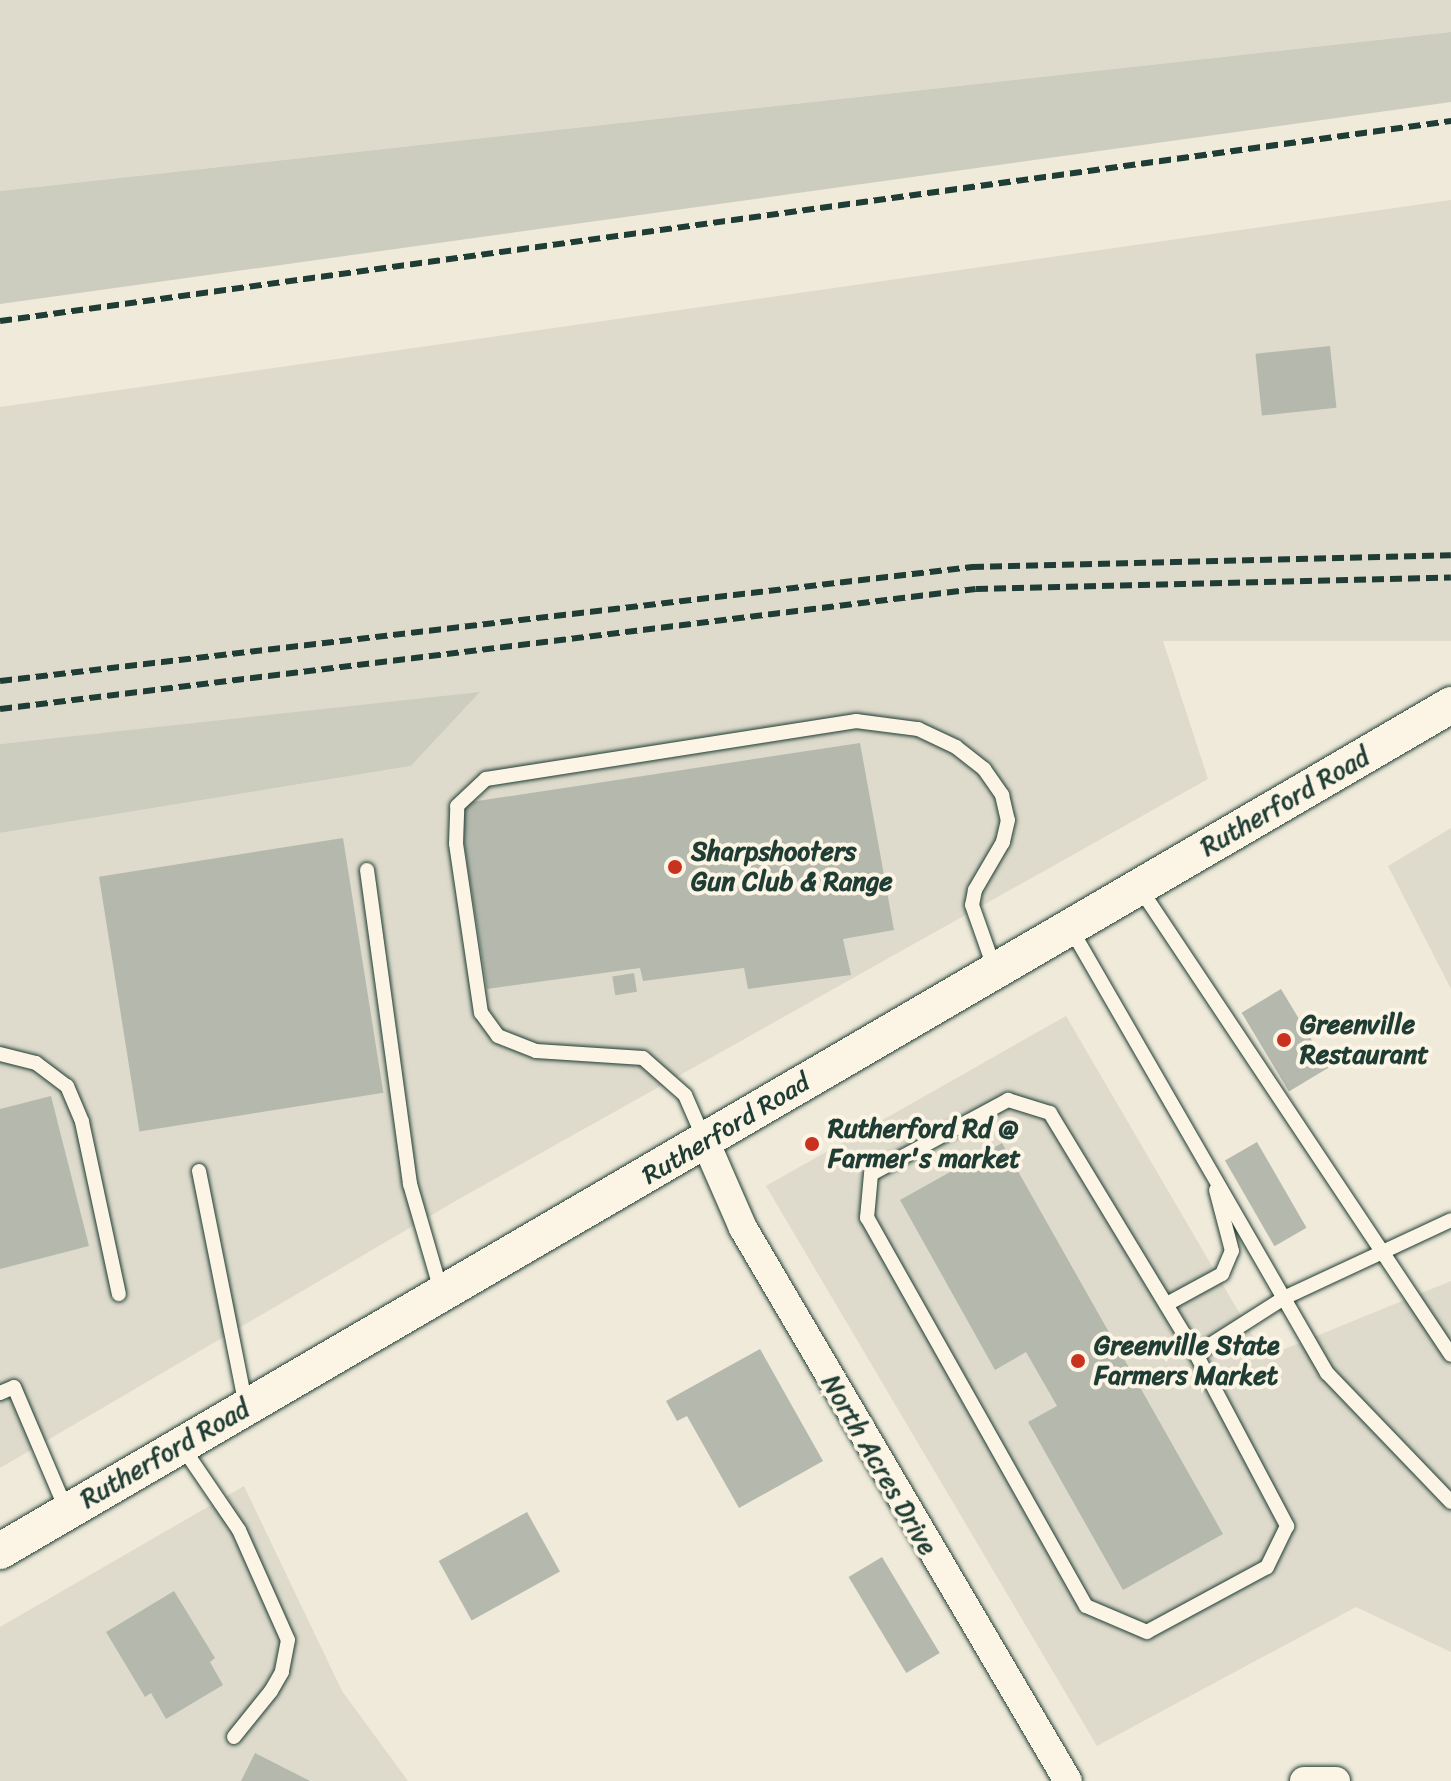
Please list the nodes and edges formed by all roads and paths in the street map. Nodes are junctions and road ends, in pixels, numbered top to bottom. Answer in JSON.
{"nodes":[{"id":1,"x":1451,"y":705,"type":"edge"},
{"id":2,"x":367,"y":870,"type":"dead end"},
{"id":3,"x":1139,"y":887,"type":"junction"},
{"id":4,"x":1070,"y":926,"type":"junction"},
{"id":5,"x":995,"y":970,"type":"junction"},
{"id":6,"x":0,"y":1054,"type":"edge"},
{"id":7,"x":705,"y":1141,"type":"junction"},
{"id":8,"x":199,"y":1171,"type":"dead end"},
{"id":9,"x":1214,"y":1177,"type":"junction"},
{"id":10,"x":1451,"y":1220,"type":"edge"},
{"id":11,"x":1379,"y":1252,"type":"junction"},
{"id":12,"x":119,"y":1294,"type":"dead end"},
{"id":13,"x":442,"y":1294,"type":"junction"},
{"id":14,"x":1284,"y":1298,"type":"junction"},
{"id":15,"x":1167,"y":1304,"type":"junction"},
{"id":16,"x":1196,"y":1354,"type":"junction"},
{"id":17,"x":1451,"y":1355,"type":"edge"},
{"id":18,"x":0,"y":1393,"type":"edge"},
{"id":19,"x":247,"y":1407,"type":"junction"},
{"id":20,"x":180,"y":1445,"type":"junction"},
{"id":21,"x":1451,"y":1502,"type":"edge"},
{"id":22,"x":67,"y":1511,"type":"junction"},
{"id":23,"x":0,"y":1551,"type":"edge"},
{"id":24,"x":234,"y":1737,"type":"dead end"},
{"id":25,"x":1068,"y":1781,"type":"edge"},
{"id":26,"x":1304,"y":1781,"type":"edge"},
{"id":27,"x":1336,"y":1781,"type":"edge"}],
"edges":[{"from":1,"to":3,"type":"street","name":"Rutherford Road"},
{"from":2,"to":13,"type":"lane"},
{"from":3,"to":4,"type":"street","name":"Rutherford Road"},
{"from":3,"to":11,"type":"lane"},
{"from":4,"to":5,"type":"street","name":"Rutherford Road"},
{"from":4,"to":9,"type":"lane"},
{"from":5,"to":7,"type":"street","name":"Rutherford Road"},
{"from":5,"to":7,"type":"lane"},
{"from":6,"to":12,"type":"lane"},
{"from":7,"to":13,"type":"street","name":"Rutherford Road"},
{"from":7,"to":25,"type":"street","name":"North Acres Drive"},
{"from":8,"to":19,"type":"lane"},
{"from":9,"to":14,"type":"lane"},
{"from":9,"to":15,"type":"lane"},
{"from":10,"to":11,"type":"lane"},
{"from":11,"to":14,"type":"lane"},
{"from":11,"to":17,"type":"lane"},
{"from":13,"to":19,"type":"street","name":"Rutherford Road"},
{"from":14,"to":16,"type":"lane"},
{"from":14,"to":21,"type":"lane"},
{"from":15,"to":16,"type":"lane"},
{"from":15,"to":16,"type":"lane"},
{"from":18,"to":22,"type":"lane"},
{"from":19,"to":20,"type":"street","name":"Rutherford Road"},
{"from":20,"to":22,"type":"street","name":"Rutherford Road"},
{"from":20,"to":24,"type":"lane"},
{"from":22,"to":23,"type":"street","name":"Rutherford Road"},
{"from":26,"to":27,"type":"street"}]}
